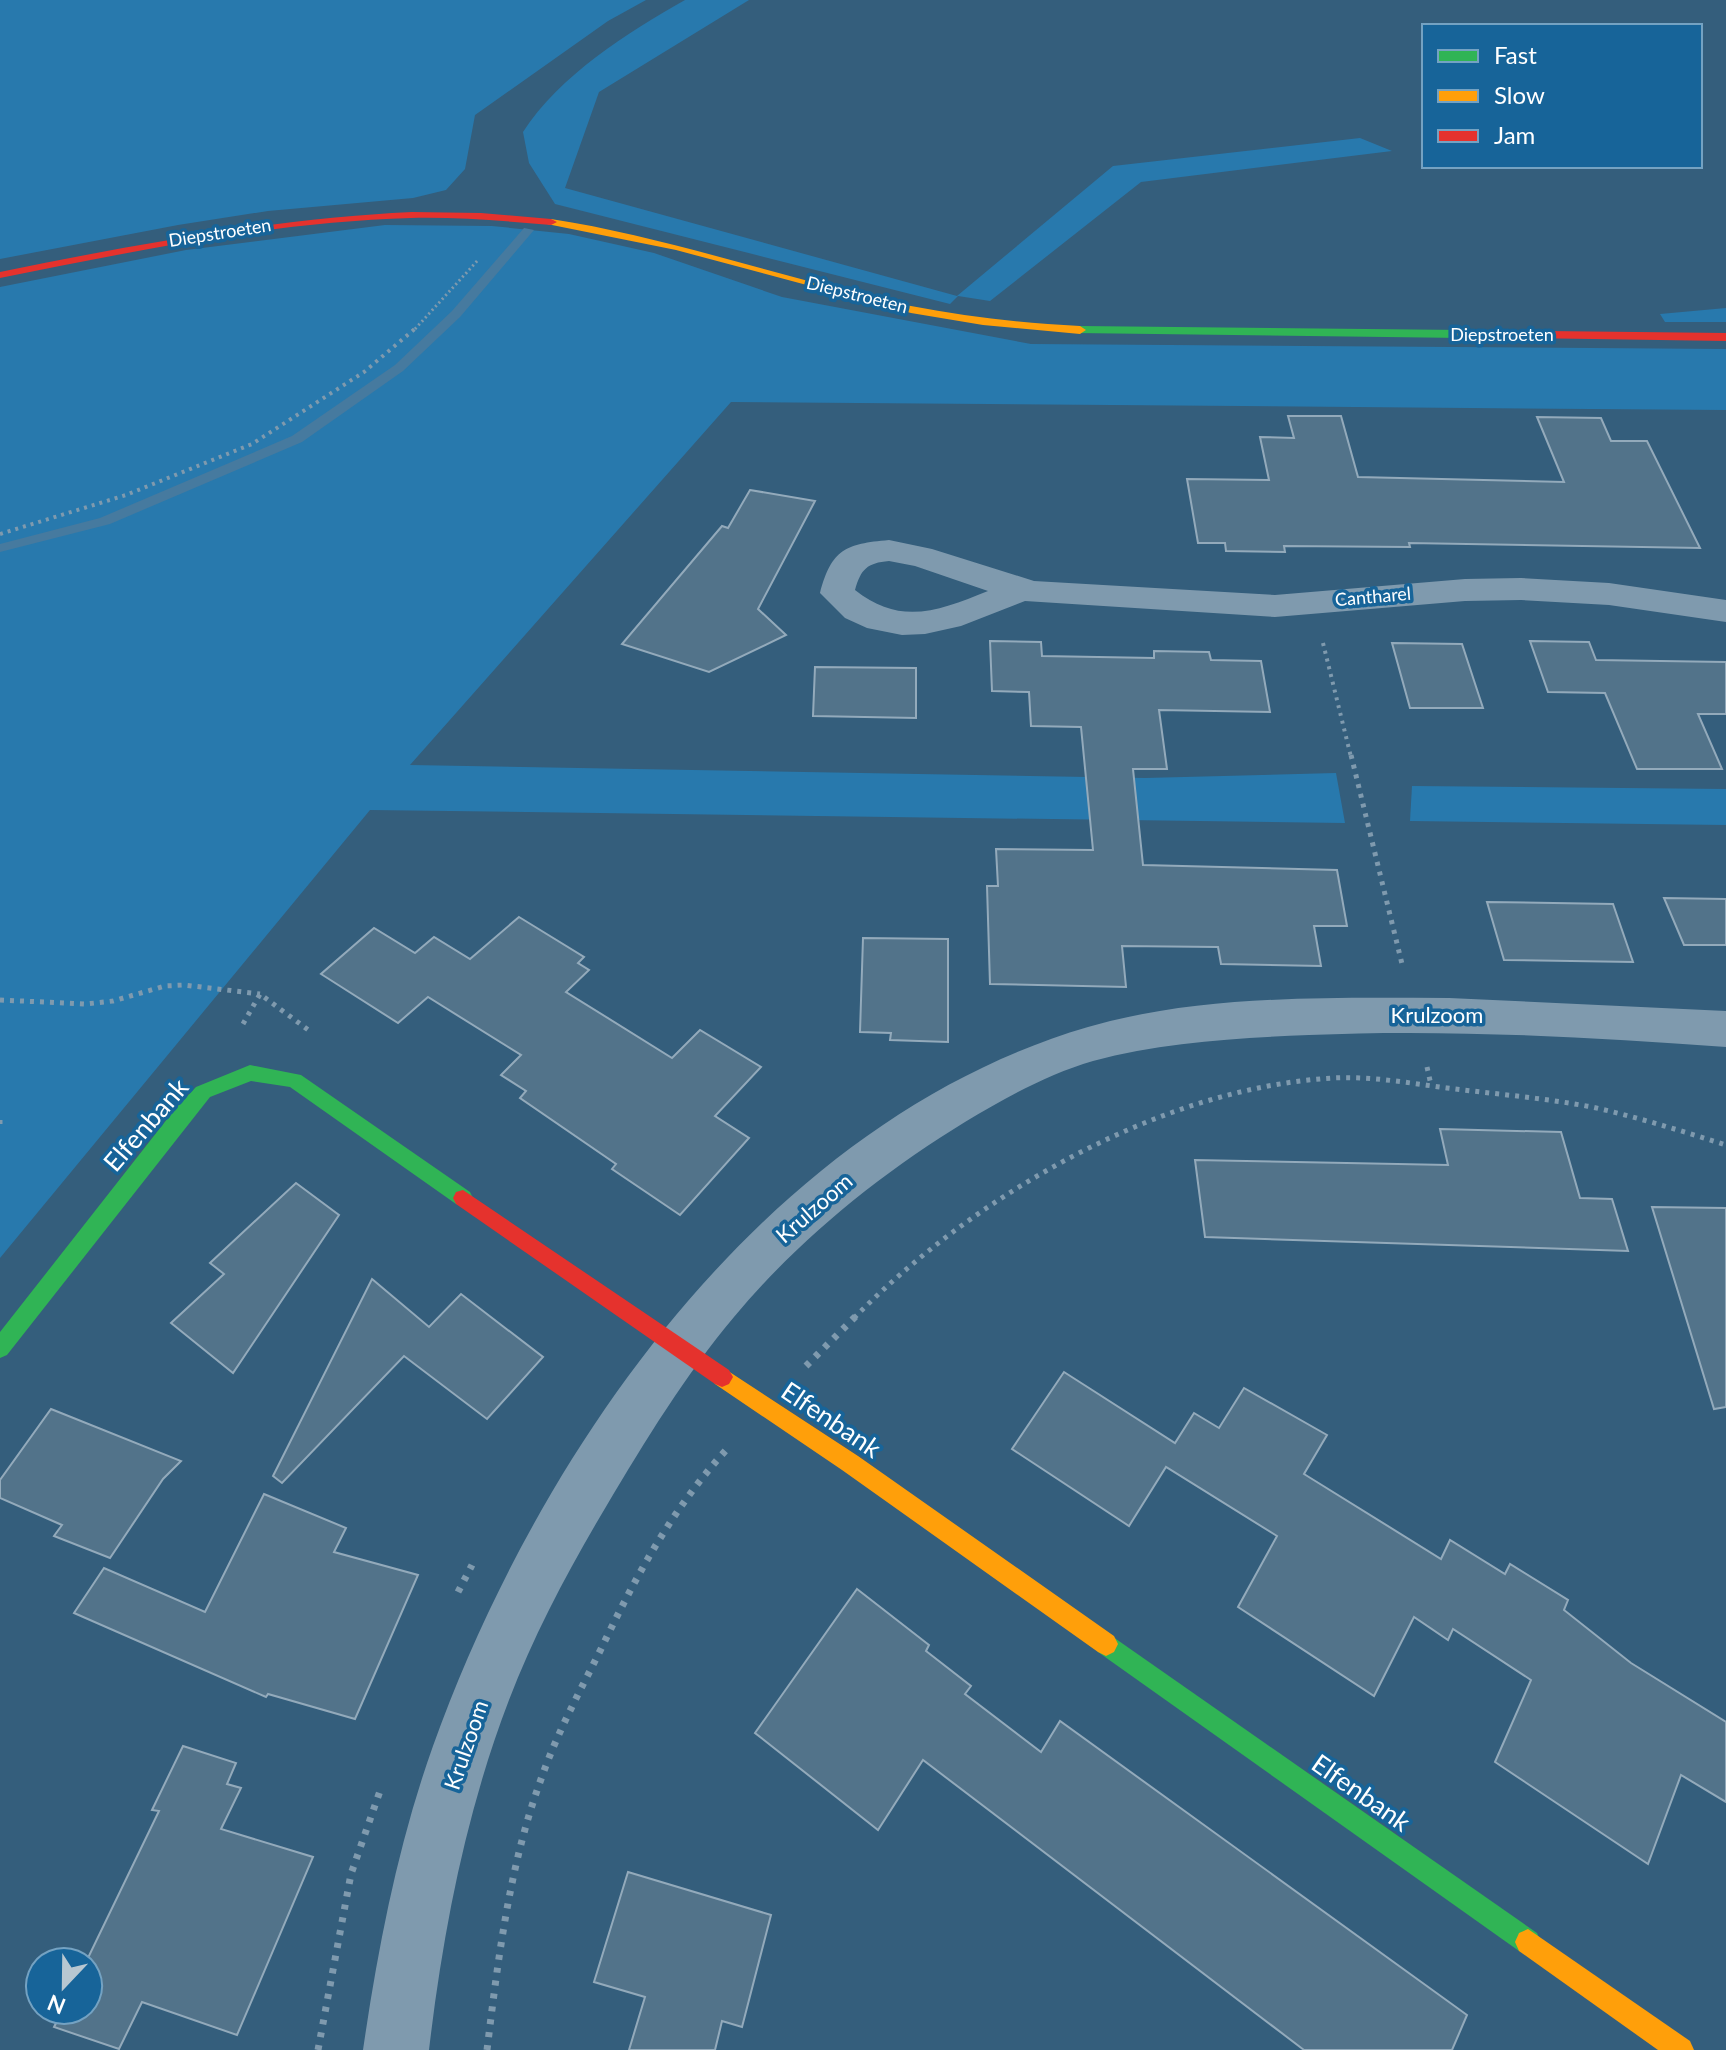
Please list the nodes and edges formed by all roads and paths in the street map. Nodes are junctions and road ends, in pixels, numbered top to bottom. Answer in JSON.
{"nodes":[{"id":1,"x":486,"y":251,"type":"dead end"},
{"id":2,"x":0,"y":275,"type":"edge"},
{"id":3,"x":1726,"y":337,"type":"edge"},
{"id":4,"x":0,"y":534,"type":"edge"},
{"id":5,"x":1019,"y":591,"type":"dead end"},
{"id":6,"x":1313,"y":603,"type":"junction"},
{"id":7,"x":1726,"y":611,"type":"edge"},
{"id":8,"x":260,"y":994,"type":"dead end"},
{"id":9,"x":0,"y":1000,"type":"edge"},
{"id":10,"x":1415,"y":1014,"type":"junction"},
{"id":11,"x":1726,"y":1029,"type":"edge"},
{"id":12,"x":1431,"y":1085,"type":"junction"},
{"id":13,"x":1726,"y":1145,"type":"edge"},
{"id":14,"x":0,"y":1348,"type":"edge"},
{"id":15,"x":680,"y":1349,"type":"junction"},
{"id":16,"x":767,"y":1408,"type":"junction"},
{"id":17,"x":1623,"y":2032,"type":"edge"},
{"id":18,"x":396,"y":2050,"type":"edge"},
{"id":19,"x":487,"y":2050,"type":"edge"},
{"id":20,"x":1681,"y":2050,"type":"edge"}],
"edges":[{"from":1,"to":4,"type":"path"},
{"from":2,"to":3,"type":"street","name":"Diepstroeten"},
{"from":5,"to":6,"type":"street","name":"Cantharel"},
{"from":6,"to":7,"type":"street","name":"Cantharel"},
{"from":6,"to":10,"type":"path"},
{"from":8,"to":9,"type":"path"},
{"from":10,"to":11,"type":"street","name":"Krulzoom"},
{"from":10,"to":12,"type":"path"},
{"from":10,"to":15,"type":"street","name":"Krulzoom"},
{"from":12,"to":13,"type":"path"},
{"from":12,"to":16,"type":"path"},
{"from":14,"to":15,"type":"street","name":"Elfenbank"},
{"from":15,"to":16,"type":"street","name":"Elfenbank"},
{"from":15,"to":18,"type":"street","name":"Krulzoom"},
{"from":16,"to":17,"type":"street","name":"Elfenbank"},
{"from":16,"to":19,"type":"path"},
{"from":17,"to":20,"type":"street","name":"Elfenbank"}]}
